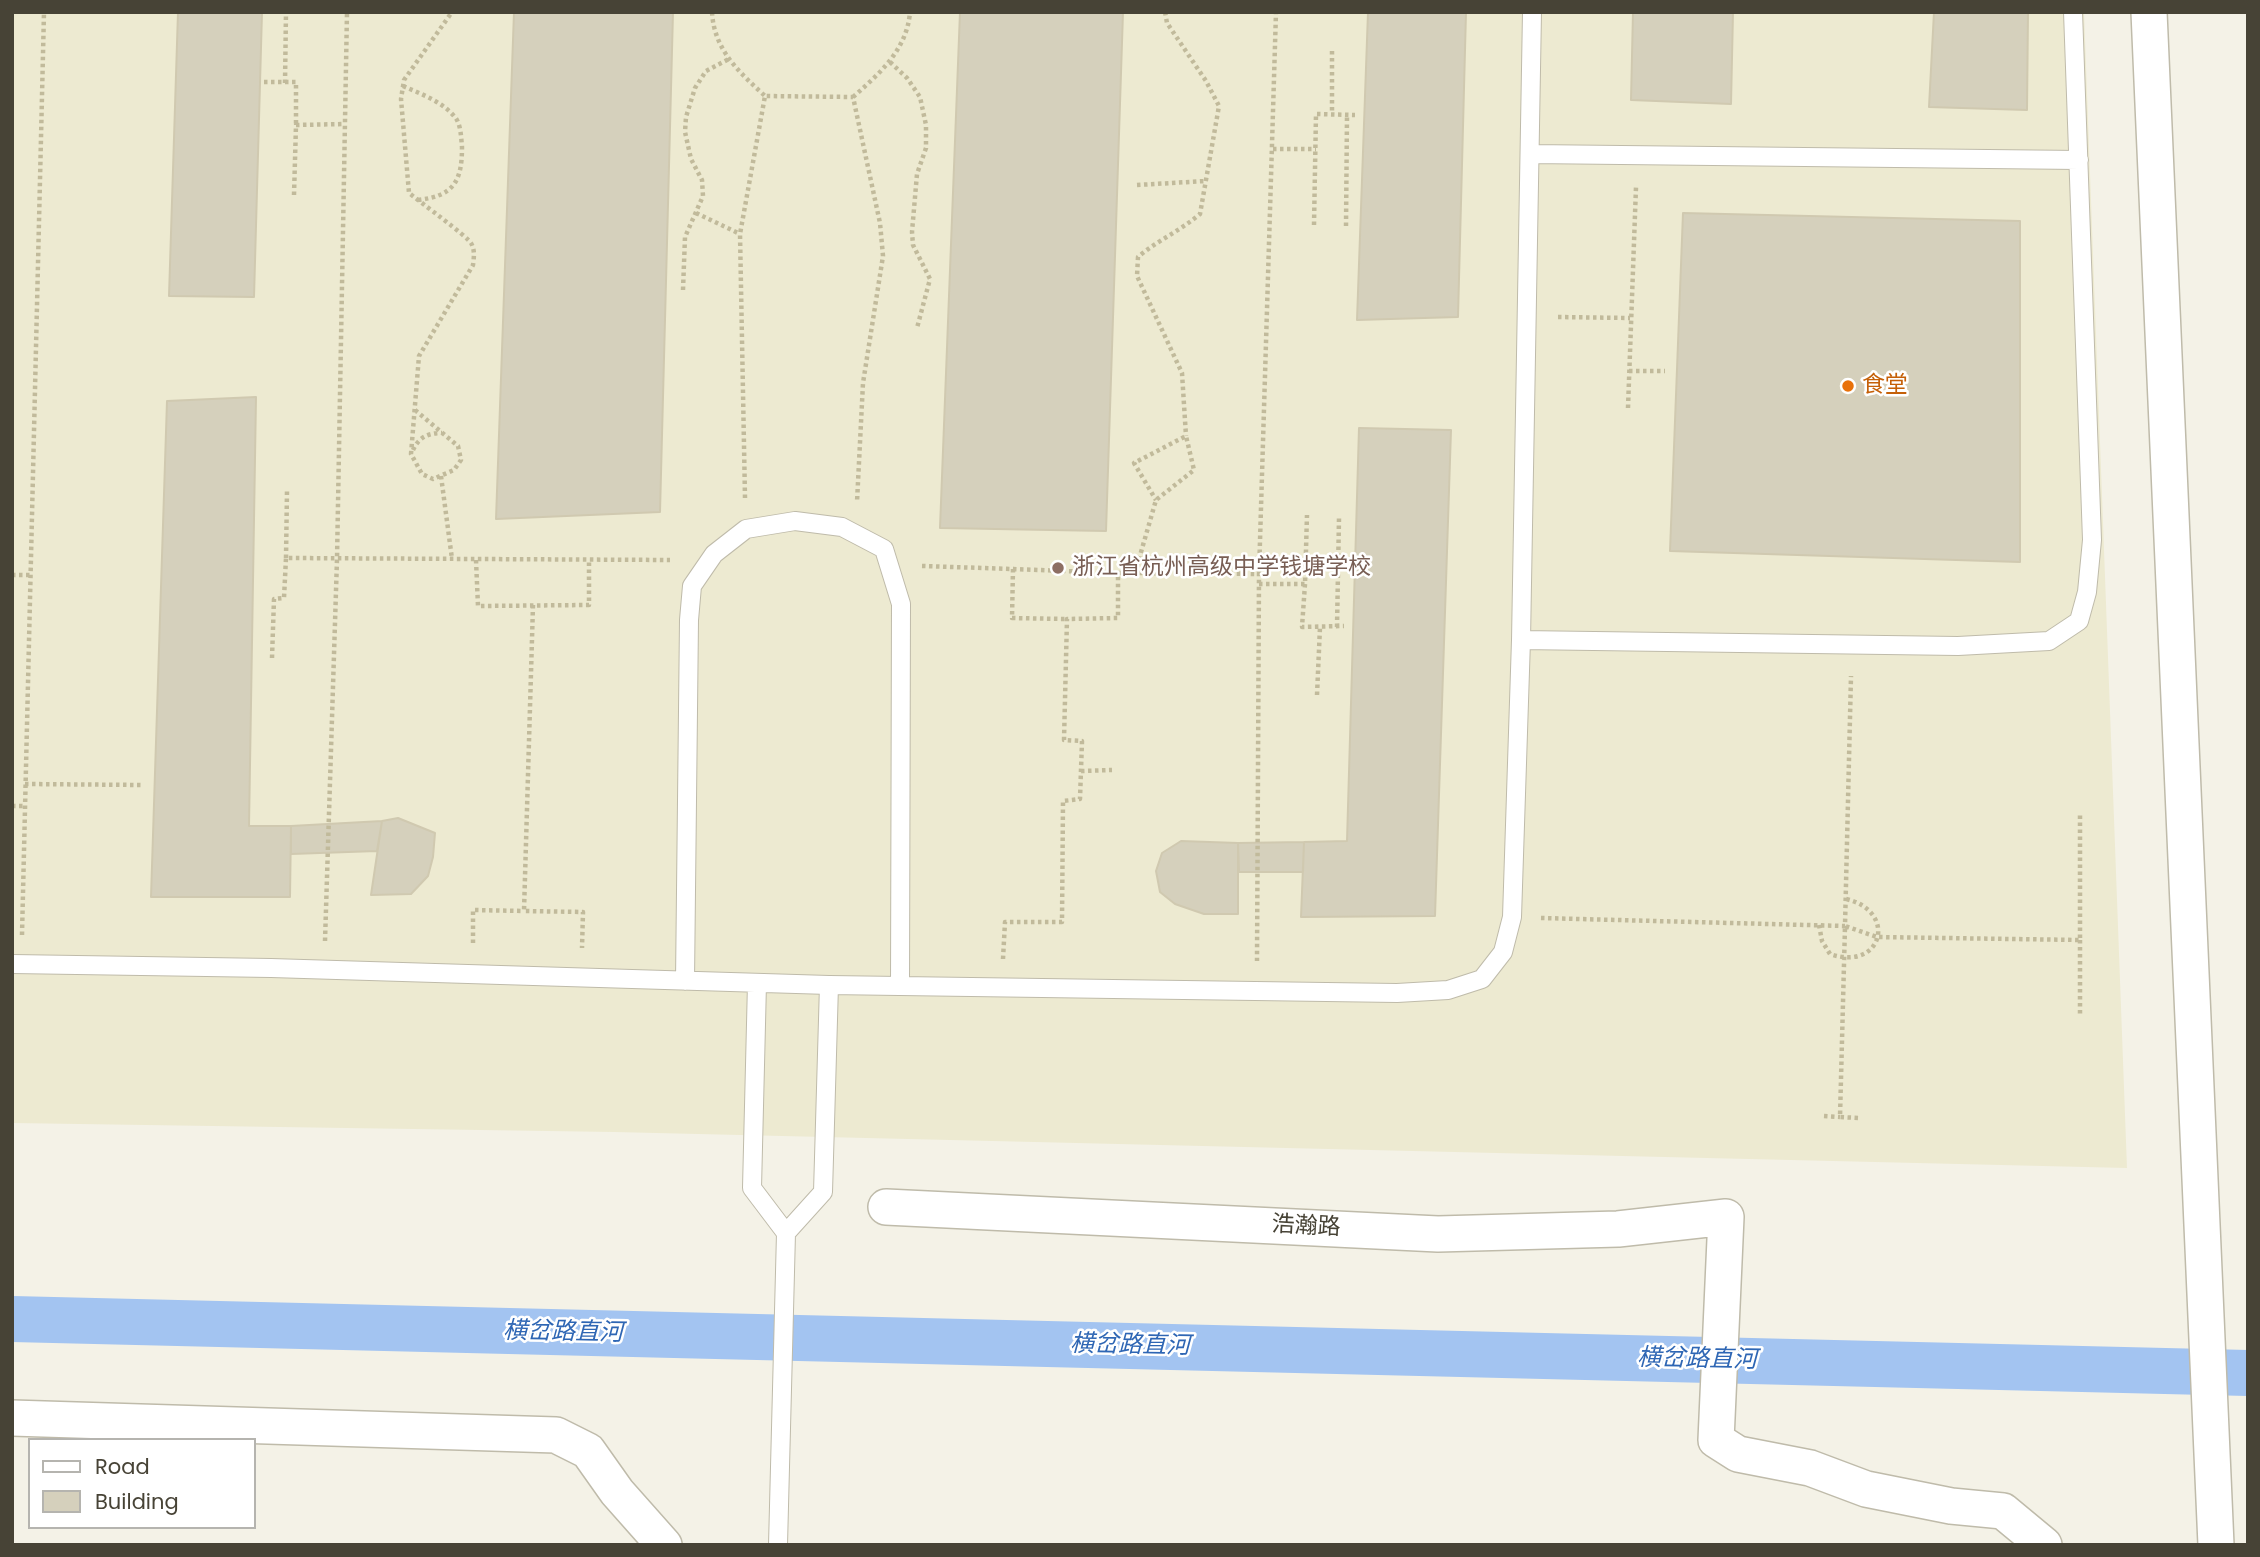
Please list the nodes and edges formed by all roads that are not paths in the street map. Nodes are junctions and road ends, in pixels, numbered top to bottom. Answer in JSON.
{"nodes":[{"id":1,"x":1532,"y":12,"type":"edge"},
{"id":2,"x":2073,"y":12,"type":"edge"},
{"id":3,"x":2149,"y":12,"type":"edge"},
{"id":4,"x":1530,"y":154,"type":"junction"},
{"id":5,"x":2079,"y":160,"type":"junction"},
{"id":6,"x":1521,"y":640,"type":"junction"},
{"id":7,"x":17,"y":964,"type":"edge"},
{"id":8,"x":685,"y":981,"type":"junction"},
{"id":9,"x":757,"y":983,"type":"junction"},
{"id":10,"x":829,"y":985,"type":"junction"},
{"id":11,"x":900,"y":986,"type":"junction"},
{"id":12,"x":886,"y":1207,"type":"dead end"},
{"id":13,"x":786,"y":1233,"type":"junction"},
{"id":14,"x":12,"y":1419,"type":"edge"},
{"id":15,"x":664,"y":1545,"type":"edge"},
{"id":16,"x":778,"y":1545,"type":"edge"},
{"id":17,"x":2044,"y":1545,"type":"edge"},
{"id":18,"x":2216,"y":1545,"type":"edge"}],
"edges":[{"from":1,"to":4,"type":"lane"},
{"from":2,"to":5,"type":"lane"},
{"from":3,"to":18,"type":"street"},
{"from":4,"to":5,"type":"lane"},
{"from":4,"to":6,"type":"lane"},
{"from":5,"to":6,"type":"lane"},
{"from":6,"to":11,"type":"lane"},
{"from":7,"to":8,"type":"lane"},
{"from":8,"to":9,"type":"lane"},
{"from":8,"to":11,"type":"lane"},
{"from":9,"to":10,"type":"lane"},
{"from":9,"to":13,"type":"lane"},
{"from":10,"to":11,"type":"lane"},
{"from":10,"to":13,"type":"lane"},
{"from":12,"to":17,"type":"street","name":"浩瀚路"},
{"from":13,"to":16,"type":"lane"},
{"from":14,"to":15,"type":"street"}]}
